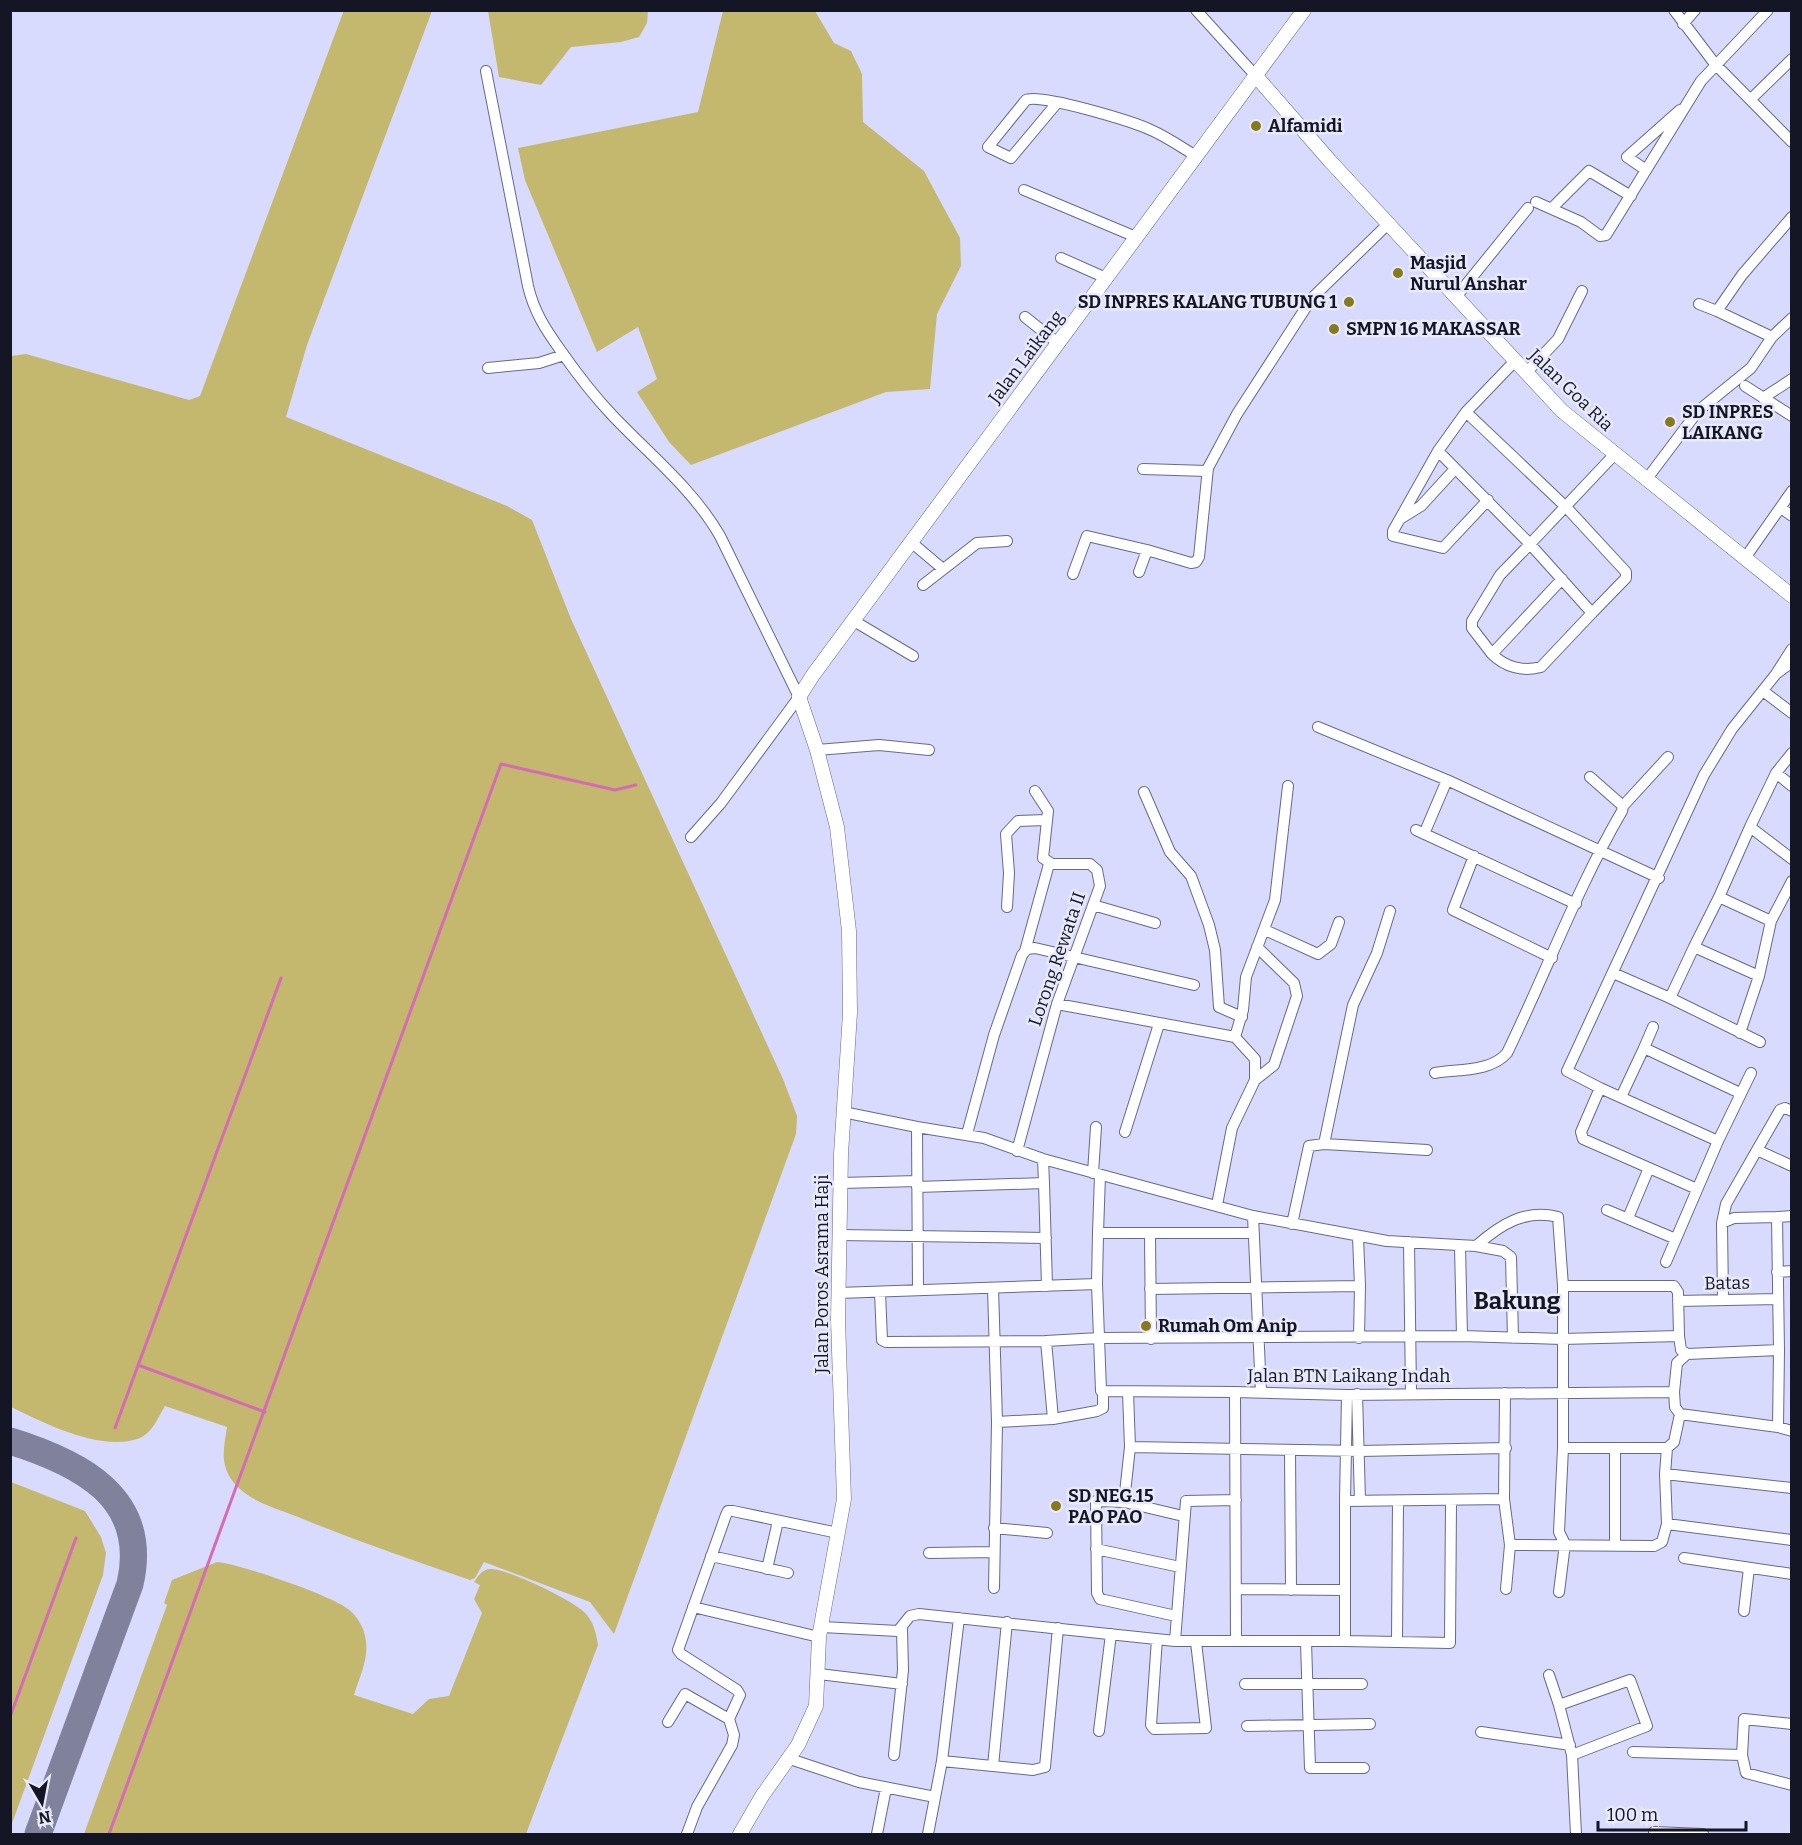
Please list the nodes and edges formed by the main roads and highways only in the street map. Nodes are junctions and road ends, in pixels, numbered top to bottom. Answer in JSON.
{"nodes":[{"id":1,"x":1304,"y":10,"type":"edge"},
{"id":2,"x":1255,"y":75,"type":"junction"},
{"id":3,"x":1791,"y":596,"type":"edge"},
{"id":4,"x":800,"y":697,"type":"joint"},
{"id":5,"x":740,"y":1834,"type":"edge"}],
"edges":[{"from":1,"to":2,"type":"main road","name":"Jalan Laikang"},
{"from":2,"to":3,"type":"main road","name":"Jalan Goa Ria"},
{"from":2,"to":4,"type":"main road","name":"Jalan Laikang"},
{"from":4,"to":5,"type":"main road","name":"Jalan Poros Asrama Haji"}]}
